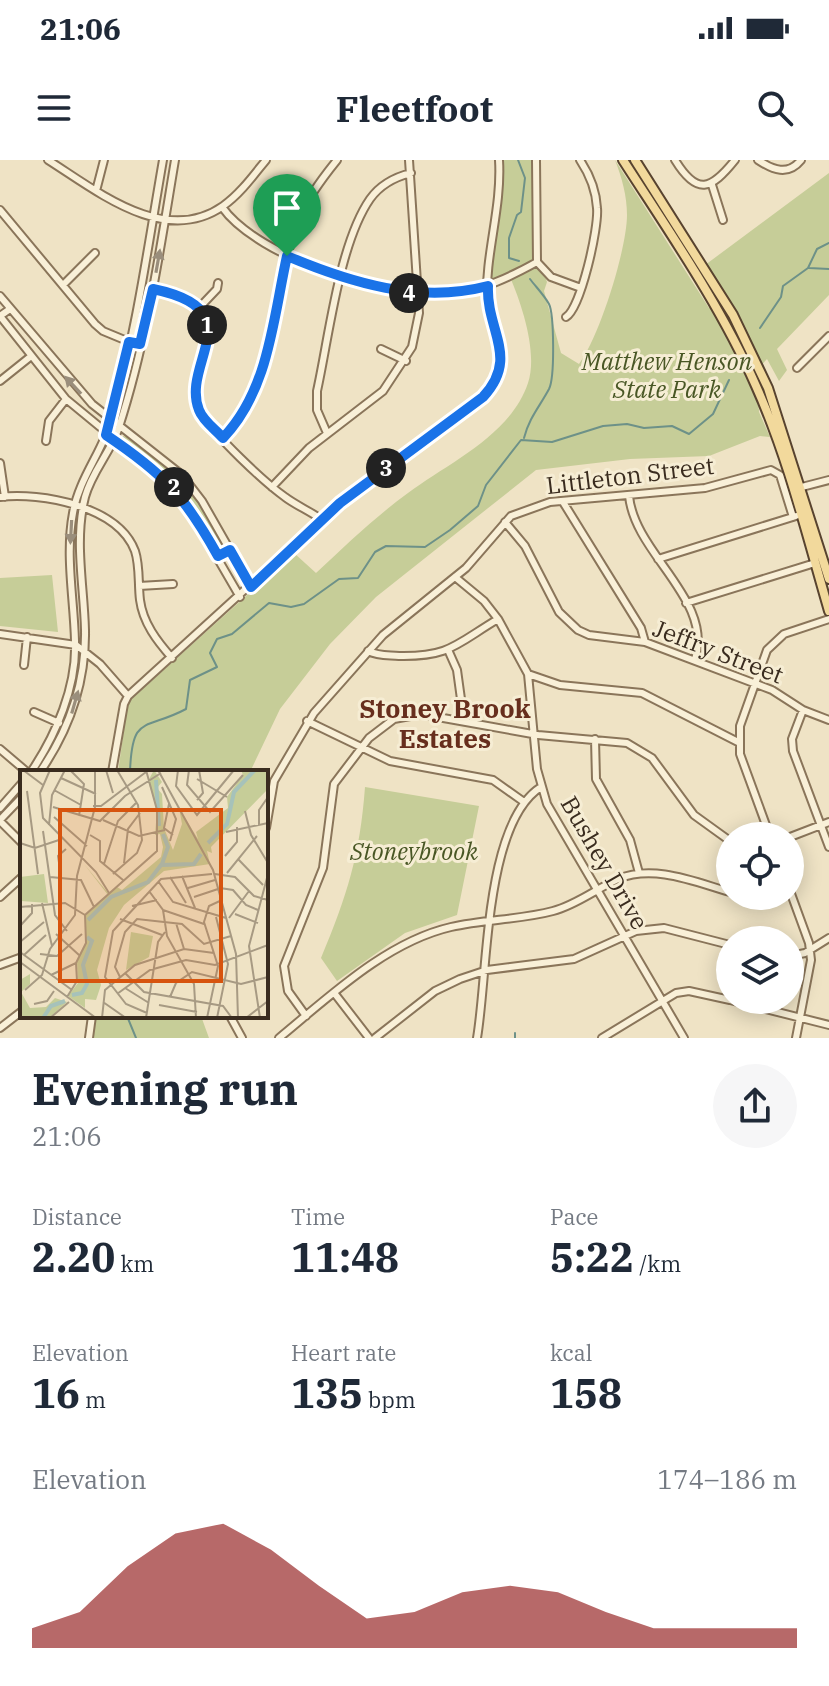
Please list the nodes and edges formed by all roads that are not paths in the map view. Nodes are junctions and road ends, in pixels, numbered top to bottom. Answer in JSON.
{"nodes":[{"id":1,"x":48,"y":160,"type":"edge"},
{"id":2,"x":104,"y":160,"type":"edge"},
{"id":3,"x":163,"y":160,"type":"edge"},
{"id":4,"x":175,"y":160,"type":"edge"},
{"id":5,"x":266,"y":160,"type":"edge"},
{"id":6,"x":337,"y":160,"type":"edge"},
{"id":7,"x":409,"y":160,"type":"edge"},
{"id":8,"x":499,"y":160,"type":"edge"},
{"id":9,"x":536,"y":160,"type":"edge"},
{"id":10,"x":580,"y":160,"type":"edge"},
{"id":11,"x":623,"y":160,"type":"edge"},
{"id":12,"x":635,"y":160,"type":"edge"},
{"id":13,"x":675,"y":160,"type":"edge"},
{"id":14,"x":735,"y":160,"type":"edge"},
{"id":15,"x":758,"y":160,"type":"edge"},
{"id":16,"x":801,"y":160,"type":"edge"},
{"id":17,"x":411,"y":173,"type":"junction"},
{"id":18,"x":712,"y":185,"type":"junction"},
{"id":19,"x":96,"y":191,"type":"junction"},
{"id":20,"x":222,"y":207,"type":"junction"},
{"id":21,"x":0,"y":210,"type":"edge"},
{"id":22,"x":155,"y":217,"type":"junction"},
{"id":23,"x":165,"y":219,"type":"junction"},
{"id":24,"x":723,"y":220,"type":"dead end"},
{"id":25,"x":672,"y":230,"type":"junction"},
{"id":26,"x":95,"y":253,"type":"dead end"},
{"id":27,"x":287,"y":256,"type":"junction"},
{"id":28,"x":677,"y":257,"type":"dead end"},
{"id":29,"x":537,"y":262,"type":"junction"},
{"id":30,"x":694,"y":267,"type":"junction"},
{"id":31,"x":342,"y":275,"type":"junction"},
{"id":32,"x":218,"y":283,"type":"dead end"},
{"id":33,"x":63,"y":285,"type":"junction"},
{"id":34,"x":488,"y":286,"type":"junction"},
{"id":35,"x":581,"y":288,"type":"junction"},
{"id":36,"x":153,"y":289,"type":"junction"},
{"id":37,"x":418,"y":294,"type":"junction"},
{"id":38,"x":0,"y":296,"type":"edge"},
{"id":39,"x":10,"y":309,"type":"junction"},
{"id":40,"x":198,"y":309,"type":"junction"},
{"id":41,"x":0,"y":316,"type":"edge"},
{"id":42,"x":566,"y":317,"type":"dead end"},
{"id":43,"x":827,"y":341,"type":"edge"},
{"id":44,"x":129,"y":342,"type":"junction"},
{"id":45,"x":140,"y":344,"type":"junction"},
{"id":46,"x":381,"y":349,"type":"dead end"},
{"id":47,"x":30,"y":357,"type":"junction"},
{"id":48,"x":406,"y":361,"type":"junction"},
{"id":49,"x":797,"y":368,"type":"dead end"},
{"id":50,"x":0,"y":381,"type":"edge"},
{"id":51,"x":66,"y":399,"type":"junction"},
{"id":52,"x":111,"y":420,"type":"junction"},
{"id":53,"x":119,"y":427,"type":"junction"},
{"id":54,"x":327,"y":433,"type":"junction"},
{"id":55,"x":106,"y":435,"type":"junction"},
{"id":56,"x":223,"y":438,"type":"junction"},
{"id":57,"x":114,"y":440,"type":"junction"},
{"id":58,"x":46,"y":441,"type":"dead end"},
{"id":59,"x":0,"y":463,"type":"edge"},
{"id":60,"x":829,"y":480,"type":"edge"},
{"id":61,"x":272,"y":487,"type":"junction"},
{"id":62,"x":797,"y":488,"type":"junction"},
{"id":63,"x":629,"y":496,"type":"junction"},
{"id":64,"x":2,"y":497,"type":"edge"},
{"id":65,"x":563,"y":502,"type":"junction"},
{"id":66,"x":74,"y":505,"type":"junction"},
{"id":67,"x":83,"y":509,"type":"junction"},
{"id":68,"x":796,"y":516,"type":"junction"},
{"id":69,"x":322,"y":520,"type":"junction"},
{"id":70,"x":505,"y":522,"type":"junction"},
{"id":71,"x":230,"y":550,"type":"junction"},
{"id":72,"x":218,"y":556,"type":"junction"},
{"id":73,"x":658,"y":559,"type":"junction"},
{"id":74,"x":822,"y":561,"type":"edge"},
{"id":75,"x":455,"y":577,"type":"junction"},
{"id":76,"x":829,"y":579,"type":"edge"},
{"id":77,"x":173,"y":584,"type":"dead end"},
{"id":78,"x":139,"y":586,"type":"junction"},
{"id":79,"x":251,"y":587,"type":"junction"},
{"id":80,"x":240,"y":597,"type":"junction"},
{"id":81,"x":686,"y":603,"type":"junction"},
{"id":82,"x":829,"y":611,"type":"edge"},
{"id":83,"x":498,"y":619,"type":"junction"},
{"id":84,"x":829,"y":619,"type":"edge"},
{"id":85,"x":0,"y":634,"type":"edge"},
{"id":86,"x":27,"y":637,"type":"junction"},
{"id":87,"x":645,"y":642,"type":"junction"},
{"id":88,"x":76,"y":645,"type":"junction"},
{"id":89,"x":85,"y":650,"type":"junction"},
{"id":90,"x":368,"y":651,"type":"junction"},
{"id":91,"x":449,"y":652,"type":"junction"},
{"id":92,"x":172,"y":658,"type":"junction"},
{"id":93,"x":695,"y":660,"type":"junction"},
{"id":94,"x":24,"y":665,"type":"dead end"},
{"id":95,"x":528,"y":674,"type":"junction"},
{"id":96,"x":754,"y":684,"type":"junction"},
{"id":97,"x":128,"y":696,"type":"junction"},
{"id":98,"x":803,"y":710,"type":"junction"},
{"id":99,"x":34,"y":712,"type":"dead end"},
{"id":100,"x":829,"y":720,"type":"edge"},
{"id":101,"x":307,"y":721,"type":"junction"},
{"id":102,"x":464,"y":721,"type":"junction"},
{"id":103,"x":57,"y":722,"type":"junction"},
{"id":104,"x":66,"y":726,"type":"junction"},
{"id":105,"x":533,"y":733,"type":"junction"},
{"id":106,"x":595,"y":739,"type":"junction"},
{"id":107,"x":738,"y":742,"type":"junction"},
{"id":108,"x":362,"y":748,"type":"junction"},
{"id":109,"x":0,"y":749,"type":"edge"},
{"id":110,"x":26,"y":770,"type":"edge"},
{"id":111,"x":30,"y":770,"type":"edge"},
{"id":112,"x":41,"y":770,"type":"edge"},
{"id":113,"x":112,"y":770,"type":"edge"},
{"id":114,"x":20,"y":785,"type":"edge"},
{"id":115,"x":541,"y":787,"type":"junction"},
{"id":116,"x":20,"y":799,"type":"edge"},
{"id":117,"x":524,"y":802,"type":"junction"},
{"id":118,"x":0,"y":808,"type":"edge"},
{"id":119,"x":268,"y":816,"type":"edge"},
{"id":120,"x":0,"y":821,"type":"edge"},
{"id":121,"x":765,"y":822,"type":"edge"},
{"id":122,"x":829,"y":822,"type":"edge"},
{"id":123,"x":821,"y":826,"type":"junction"},
{"id":124,"x":716,"y":831,"type":"edge"},
{"id":125,"x":804,"y":832,"type":"edge"},
{"id":126,"x":20,"y":841,"type":"edge"},
{"id":127,"x":829,"y":847,"type":"edge"},
{"id":128,"x":639,"y":873,"type":"junction"},
{"id":129,"x":20,"y":879,"type":"edge"},
{"id":130,"x":716,"y":888,"type":"edge"},
{"id":131,"x":597,"y":890,"type":"junction"},
{"id":132,"x":0,"y":897,"type":"edge"},
{"id":133,"x":796,"y":910,"type":"edge"},
{"id":134,"x":490,"y":919,"type":"junction"},
{"id":135,"x":625,"y":935,"type":"junction"},
{"id":136,"x":829,"y":938,"type":"edge"},
{"id":137,"x":716,"y":941,"type":"edge"},
{"id":138,"x":810,"y":949,"type":"junction"},
{"id":139,"x":804,"y":951,"type":"edge"},
{"id":140,"x":20,"y":958,"type":"edge"},
{"id":141,"x":0,"y":965,"type":"edge"},
{"id":142,"x":487,"y":970,"type":"junction"},
{"id":143,"x":335,"y":994,"type":"junction"},
{"id":144,"x":716,"y":997,"type":"edge"},
{"id":145,"x":664,"y":999,"type":"junction"},
{"id":146,"x":20,"y":1013,"type":"edge"},
{"id":147,"x":792,"y":1014,"type":"edge"},
{"id":148,"x":306,"y":1016,"type":"junction"},
{"id":149,"x":801,"y":1016,"type":"junction"},
{"id":150,"x":92,"y":1018,"type":"edge"},
{"id":151,"x":231,"y":1018,"type":"edge"},
{"id":152,"x":829,"y":1025,"type":"edge"},
{"id":153,"x":0,"y":1028,"type":"edge"},
{"id":154,"x":89,"y":1038,"type":"edge"},
{"id":155,"x":242,"y":1038,"type":"edge"},
{"id":156,"x":279,"y":1038,"type":"edge"},
{"id":157,"x":372,"y":1038,"type":"edge"},
{"id":158,"x":477,"y":1038,"type":"edge"},
{"id":159,"x":602,"y":1038,"type":"edge"},
{"id":160,"x":684,"y":1038,"type":"edge"},
{"id":161,"x":796,"y":1038,"type":"edge"}],
"edges":[{"from":1,"to":19,"type":"street"},
{"from":2,"to":19,"type":"street"},
{"from":3,"to":22,"type":"street"},
{"from":4,"to":23,"type":"street"},
{"from":5,"to":20,"type":"street"},
{"from":6,"to":27,"type":"street"},
{"from":7,"to":17,"type":"street"},
{"from":8,"to":34,"type":"street"},
{"from":9,"to":29,"type":"street"},
{"from":10,"to":35,"type":"street"},
{"from":11,"to":25,"type":"main road"},
{"from":12,"to":25,"type":"main road"},
{"from":13,"to":18,"type":"street"},
{"from":14,"to":18,"type":"street"},
{"from":15,"to":16,"type":"street"},
{"from":17,"to":31,"type":"street"},
{"from":17,"to":37,"type":"street"},
{"from":18,"to":24,"type":"street"},
{"from":19,"to":22,"type":"street"},
{"from":20,"to":23,"type":"street"},
{"from":20,"to":27,"type":"street"},
{"from":21,"to":33,"type":"street"},
{"from":22,"to":23,"type":"street"},
{"from":22,"to":44,"type":"street"},
{"from":36,"to":23,"type":"street","one_way":true},
{"from":25,"to":30,"type":"main road"},
{"from":26,"to":33,"type":"street"},
{"from":27,"to":31,"type":"street"},
{"from":27,"to":56,"type":"street"},
{"from":28,"to":30,"type":"main road"},
{"from":29,"to":34,"type":"street"},
{"from":29,"to":35,"type":"street"},
{"from":30,"to":62,"type":"main road"},
{"from":30,"to":62,"type":"main road"},
{"from":31,"to":37,"type":"street"},
{"from":31,"to":54,"type":"street"},
{"from":32,"to":40,"type":"street"},
{"from":33,"to":44,"type":"street"},
{"from":34,"to":37,"type":"street"},
{"from":34,"to":69,"type":"street"},
{"from":35,"to":42,"type":"street"},
{"from":36,"to":40,"type":"street"},
{"from":36,"to":45,"type":"street"},
{"from":37,"to":48,"type":"street"},
{"from":38,"to":39,"type":"street"},
{"from":39,"to":41,"type":"street"},
{"from":52,"to":39,"type":"street","one_way":true},
{"from":40,"to":56,"type":"street"},
{"from":41,"to":47,"type":"street"},
{"from":43,"to":49,"type":"street"},
{"from":44,"to":45,"type":"street"},
{"from":44,"to":52,"type":"street"},
{"from":45,"to":53,"type":"street"},
{"from":46,"to":48,"type":"street"},
{"from":47,"to":50,"type":"street"},
{"from":47,"to":51,"type":"street"},
{"from":48,"to":54,"type":"street"},
{"from":51,"to":55,"type":"street"},
{"from":51,"to":58,"type":"street"},
{"from":52,"to":53,"type":"street"},
{"from":52,"to":55,"type":"street"},
{"from":53,"to":57,"type":"street"},
{"from":53,"to":71,"type":"street"},
{"from":54,"to":61,"type":"street"},
{"from":55,"to":57,"type":"street"},
{"from":55,"to":66,"type":"street"},
{"from":56,"to":61,"type":"street"},
{"from":57,"to":67,"type":"street"},
{"from":57,"to":72,"type":"street"},
{"from":59,"to":64,"type":"street"},
{"from":60,"to":62,"type":"street"},
{"from":61,"to":69,"type":"street"},
{"from":62,"to":68,"type":"main road"},
{"from":62,"to":74,"type":"main road"},
{"from":63,"to":65,"type":"street","name":"Littleton Street"},
{"from":63,"to":68,"type":"street","name":"Littleton Street"},
{"from":63,"to":73,"type":"street"},
{"from":64,"to":66,"type":"street"},
{"from":65,"to":70,"type":"street","name":"Littleton Street"},
{"from":65,"to":87,"type":"street"},
{"from":66,"to":67,"type":"street"},
{"from":66,"to":88,"type":"street","one_way":true},
{"from":67,"to":78,"type":"street"},
{"from":67,"to":89,"type":"street"},
{"from":68,"to":73,"type":"street"},
{"from":68,"to":74,"type":"main road"},
{"from":69,"to":79,"type":"street"},
{"from":70,"to":75,"type":"street","name":"Littleton Street"},
{"from":70,"to":87,"type":"street","name":"Jeffry Street"},
{"from":71,"to":72,"type":"street"},
{"from":71,"to":79,"type":"street"},
{"from":72,"to":80,"type":"street"},
{"from":73,"to":81,"type":"street"},
{"from":74,"to":76,"type":"main road"},
{"from":74,"to":81,"type":"street"},
{"from":74,"to":82,"type":"main road"},
{"from":75,"to":83,"type":"street","name":"Bushey Drive"},
{"from":75,"to":90,"type":"street","name":"Littleton Street"},
{"from":77,"to":78,"type":"street"},
{"from":78,"to":92,"type":"street"},
{"from":79,"to":80,"type":"street"},
{"from":80,"to":92,"type":"street"},
{"from":81,"to":93,"type":"street"},
{"from":83,"to":91,"type":"street"},
{"from":83,"to":95,"type":"street","name":"Bushey Drive"},
{"from":84,"to":96,"type":"street"},
{"from":85,"to":86,"type":"street"},
{"from":86,"to":88,"type":"street"},
{"from":86,"to":94,"type":"street"},
{"from":87,"to":93,"type":"street","name":"Jeffry Street"},
{"from":88,"to":89,"type":"street"},
{"from":88,"to":103,"type":"street"},
{"from":89,"to":97,"type":"street"},
{"from":104,"to":89,"type":"street","one_way":true},
{"from":90,"to":91,"type":"street"},
{"from":90,"to":101,"type":"street","name":"Littleton Street"},
{"from":91,"to":102,"type":"street"},
{"from":92,"to":97,"type":"street"},
{"from":93,"to":96,"type":"street","name":"Jeffry Street"},
{"from":95,"to":105,"type":"street","name":"Bushey Drive"},
{"from":95,"to":107,"type":"street"},
{"from":96,"to":98,"type":"street","name":"Jeffry Street"},
{"from":96,"to":107,"type":"street"},
{"from":97,"to":113,"type":"street"},
{"from":98,"to":100,"type":"street","name":"Jeffry Street"},
{"from":98,"to":123,"type":"street"},
{"from":99,"to":103,"type":"street"},
{"from":101,"to":108,"type":"street"},
{"from":101,"to":119,"type":"street","name":"Littleton Street"},
{"from":102,"to":105,"type":"street"},
{"from":102,"to":108,"type":"street"},
{"from":103,"to":104,"type":"street"},
{"from":103,"to":111,"type":"street"},
{"from":104,"to":112,"type":"street"},
{"from":105,"to":106,"type":"street"},
{"from":105,"to":115,"type":"street","name":"Bushey Drive"},
{"from":106,"to":124,"type":"street"},
{"from":106,"to":128,"type":"street"},
{"from":107,"to":121,"type":"street"},
{"from":108,"to":117,"type":"street"},
{"from":108,"to":148,"type":"street"},
{"from":109,"to":110,"type":"street"},
{"from":114,"to":118,"type":"street"},
{"from":115,"to":117,"type":"street"},
{"from":115,"to":131,"type":"street","name":"Bushey Drive"},
{"from":116,"to":120,"type":"street"},
{"from":117,"to":134,"type":"street"},
{"from":120,"to":126,"type":"street"},
{"from":122,"to":123,"type":"street"},
{"from":123,"to":125,"type":"street"},
{"from":123,"to":127,"type":"street"},
{"from":128,"to":130,"type":"street"},
{"from":128,"to":131,"type":"street"},
{"from":129,"to":132,"type":"street"},
{"from":131,"to":134,"type":"street"},
{"from":131,"to":135,"type":"street","name":"Bushey Drive"},
{"from":133,"to":138,"type":"street"},
{"from":134,"to":142,"type":"street"},
{"from":134,"to":143,"type":"street"},
{"from":135,"to":137,"type":"street"},
{"from":135,"to":142,"type":"street"},
{"from":135,"to":145,"type":"street","name":"Bushey Drive"},
{"from":136,"to":138,"type":"street"},
{"from":138,"to":139,"type":"street"},
{"from":138,"to":149,"type":"street"},
{"from":140,"to":141,"type":"street"},
{"from":142,"to":157,"type":"street"},
{"from":142,"to":158,"type":"street"},
{"from":143,"to":148,"type":"street"},
{"from":143,"to":157,"type":"street"},
{"from":144,"to":145,"type":"street"},
{"from":145,"to":159,"type":"street"},
{"from":145,"to":160,"type":"street","name":"Bushey Drive"},
{"from":146,"to":153,"type":"street"},
{"from":147,"to":149,"type":"street"},
{"from":148,"to":156,"type":"street"},
{"from":149,"to":152,"type":"street"},
{"from":149,"to":161,"type":"street"},
{"from":150,"to":154,"type":"street"},
{"from":151,"to":155,"type":"street"}]}
